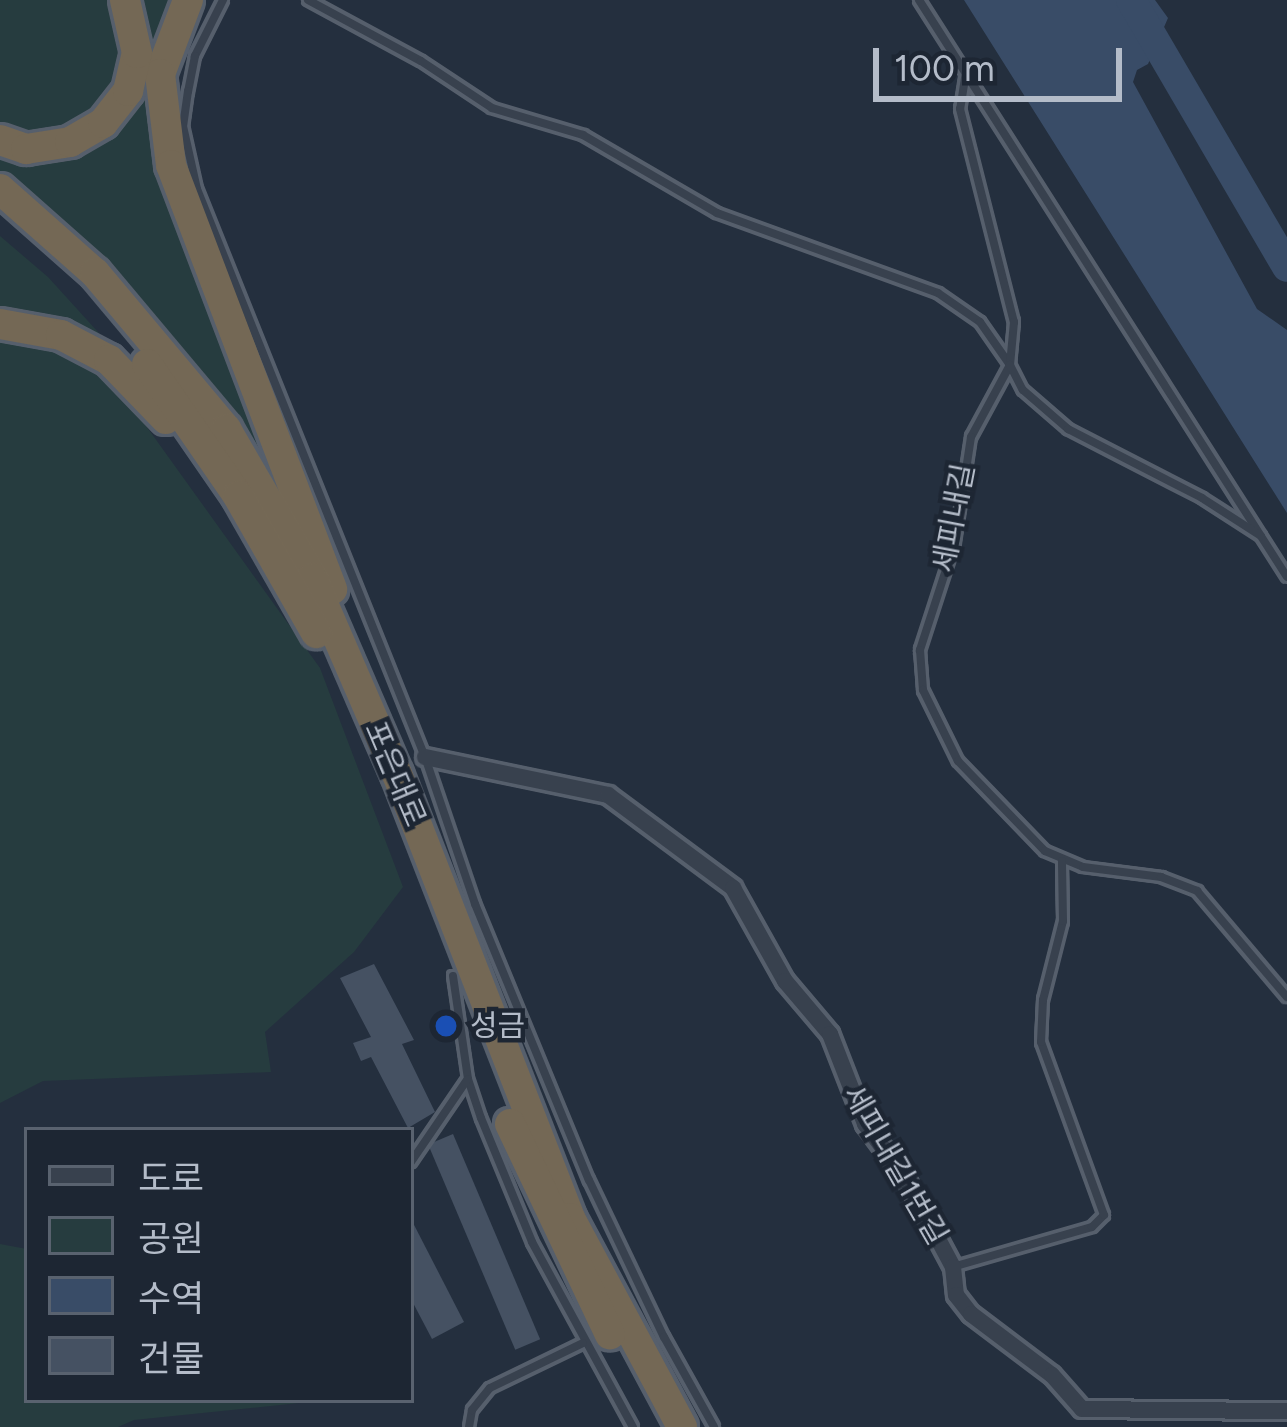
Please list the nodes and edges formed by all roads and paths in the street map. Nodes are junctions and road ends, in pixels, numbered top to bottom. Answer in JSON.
{"nodes":[{"id":1,"x":125,"y":0,"type":"edge"},
{"id":2,"x":188,"y":0,"type":"edge"},
{"id":3,"x":223,"y":0,"type":"edge"},
{"id":4,"x":308,"y":0,"type":"edge"},
{"id":5,"x":919,"y":0,"type":"edge"},
{"id":6,"x":966,"y":70,"type":"junction"},
{"id":7,"x":0,"y":140,"type":"edge"},
{"id":8,"x":0,"y":190,"type":"edge"},
{"id":9,"x":0,"y":215,"type":"edge"},
{"id":10,"x":0,"y":324,"type":"edge"},
{"id":11,"x":1010,"y":365,"type":"junction"},
{"id":12,"x":238,"y":496,"type":"junction"},
{"id":13,"x":1264,"y":538,"type":"junction"},
{"id":14,"x":1287,"y":577,"type":"edge"},
{"id":15,"x":368,"y":709,"type":"junction"},
{"id":16,"x":425,"y":757,"type":"junction"},
{"id":17,"x":1062,"y":861,"type":"junction"},
{"id":18,"x":453,"y":976,"type":"junction"},
{"id":19,"x":1287,"y":997,"type":"edge"},
{"id":20,"x":468,"y":1079,"type":"junction"},
{"id":21,"x":414,"y":1158,"type":"edge"},
{"id":22,"x":953,"y":1267,"type":"junction"},
{"id":23,"x":583,"y":1342,"type":"junction"},
{"id":24,"x":1287,"y":1411,"type":"edge"},
{"id":25,"x":469,"y":1427,"type":"edge"},
{"id":26,"x":633,"y":1427,"type":"edge"},
{"id":27,"x":661,"y":1427,"type":"edge"},
{"id":28,"x":682,"y":1427,"type":"edge"},
{"id":29,"x":714,"y":1427,"type":"edge"}],
"edges":[{"from":1,"to":7,"type":"highway"},
{"from":2,"to":15,"type":"highway"},
{"from":3,"to":16,"type":"lane"},
{"from":4,"to":11,"type":"lane"},
{"from":5,"to":6,"type":"lane"},
{"from":6,"to":11,"type":"lane"},
{"from":6,"to":13,"type":"lane"},
{"from":8,"to":15,"type":"highway","name":"포은대로"},
{"from":9,"to":12,"type":"highway","name":"포은대로"},
{"from":10,"to":12,"type":"highway"},
{"from":11,"to":13,"type":"lane"},
{"from":11,"to":17,"type":"lane","name":"세피내길"},
{"from":12,"to":18,"type":"highway","name":"포은대로"},
{"from":13,"to":14,"type":"lane"},
{"from":15,"to":28,"type":"highway","name":"포은대로"},
{"from":16,"to":22,"type":"street","name":"세피내길1번길"},
{"from":16,"to":29,"type":"lane"},
{"from":17,"to":19,"type":"lane","name":"세피내길"},
{"from":17,"to":22,"type":"lane"},
{"from":18,"to":20,"type":"lane"},
{"from":18,"to":27,"type":"highway","name":"포은대로"},
{"from":20,"to":21,"type":"lane"},
{"from":20,"to":23,"type":"lane"},
{"from":22,"to":24,"type":"street","name":"세피내길1번길"},
{"from":23,"to":25,"type":"lane"},
{"from":23,"to":26,"type":"lane"}]}
